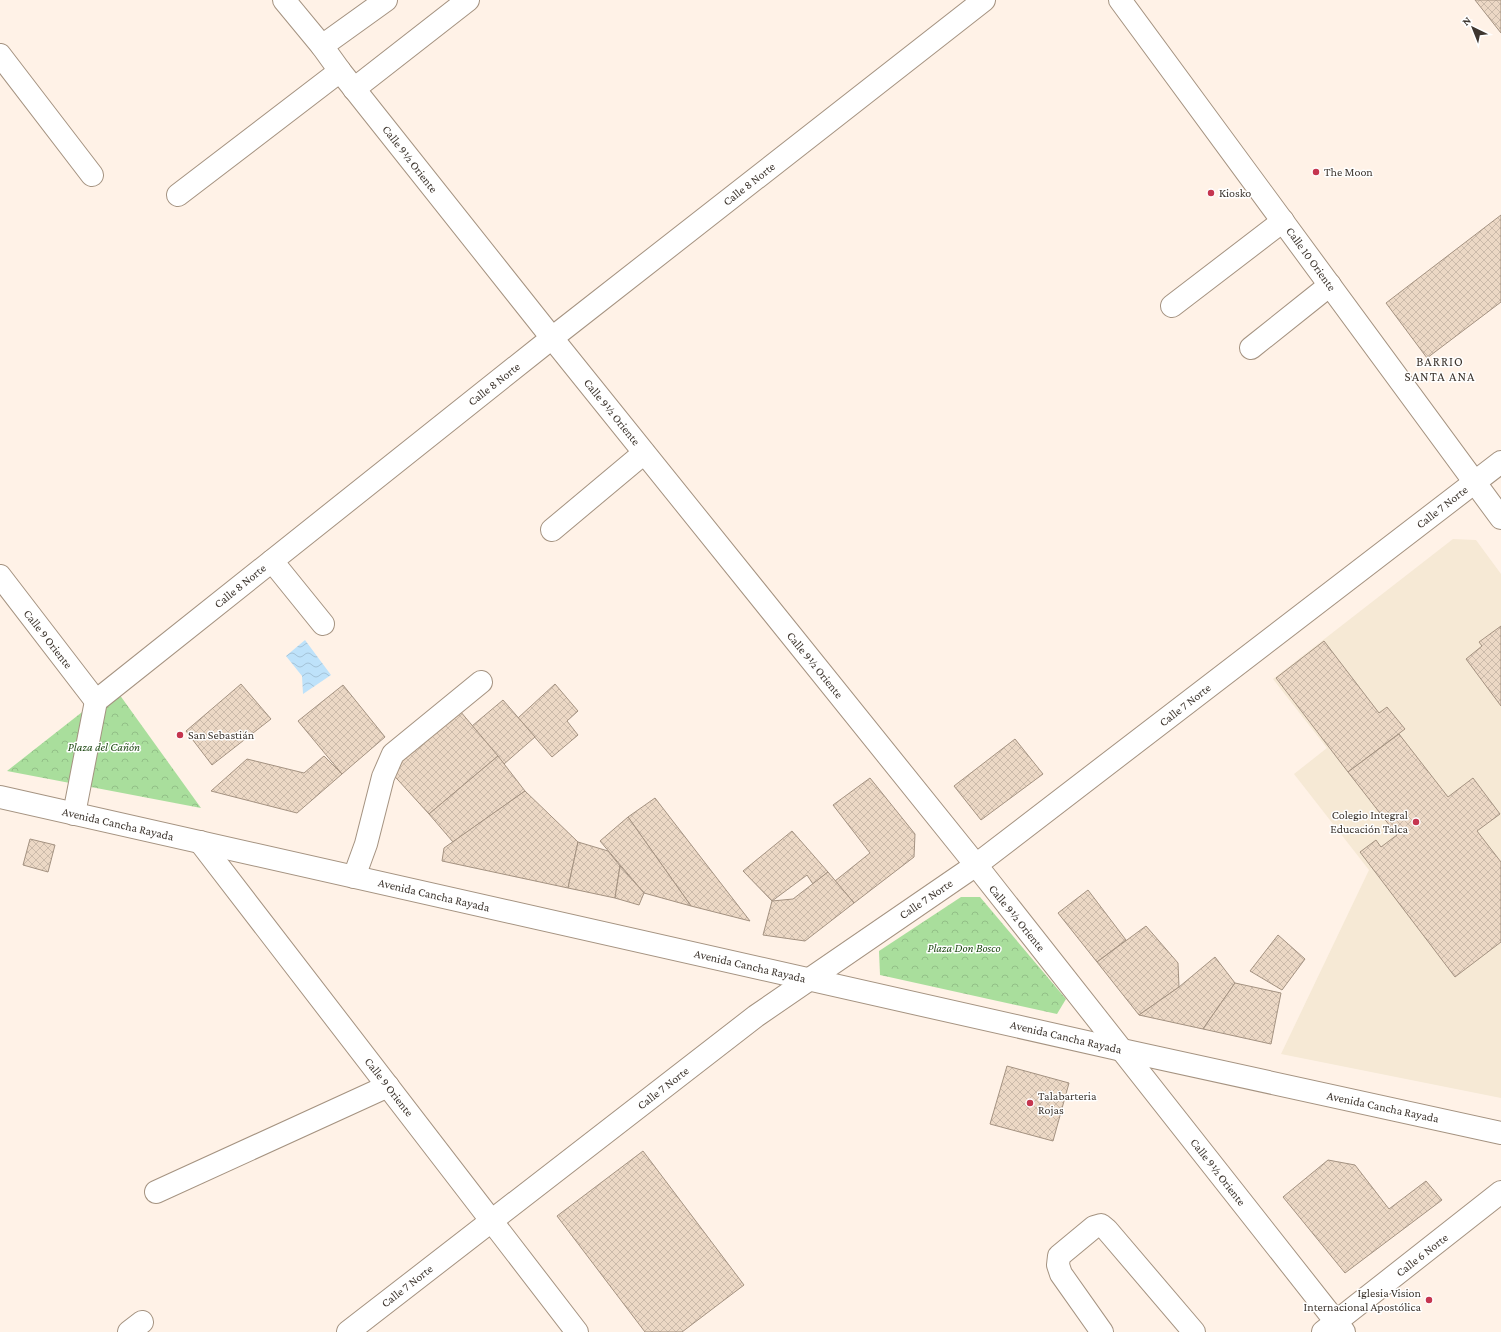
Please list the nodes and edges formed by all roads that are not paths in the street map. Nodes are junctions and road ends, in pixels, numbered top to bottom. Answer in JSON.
{"nodes":[{"id":1,"x":284,"y":0,"type":"edge"},
{"id":2,"x":386,"y":0,"type":"edge"},
{"id":3,"x":468,"y":0,"type":"edge"},
{"id":4,"x":984,"y":0,"type":"edge"},
{"id":5,"x":1120,"y":0,"type":"edge"},
{"id":6,"x":322,"y":46,"type":"junction"},
{"id":7,"x":0,"y":55,"type":"edge"},
{"id":8,"x":340,"y":71,"type":"junction"},
{"id":9,"x":354,"y":89,"type":"junction"},
{"id":10,"x":92,"y":175,"type":"dead end"},
{"id":11,"x":178,"y":195,"type":"dead end"},
{"id":12,"x":1283,"y":221,"type":"junction"},
{"id":13,"x":1330,"y":285,"type":"junction"},
{"id":14,"x":1172,"y":306,"type":"dead end"},
{"id":15,"x":552,"y":338,"type":"junction"},
{"id":16,"x":1251,"y":348,"type":"dead end"},
{"id":17,"x":644,"y":453,"type":"junction"},
{"id":18,"x":1501,"y":462,"type":"edge"},
{"id":19,"x":1475,"y":482,"type":"junction"},
{"id":20,"x":1501,"y":518,"type":"edge"},
{"id":21,"x":552,"y":530,"type":"dead end"},
{"id":22,"x":272,"y":560,"type":"junction"},
{"id":23,"x":0,"y":576,"type":"edge"},
{"id":24,"x":323,"y":624,"type":"dead end"},
{"id":25,"x":481,"y":682,"type":"dead end"},
{"id":26,"x":96,"y":701,"type":"junction"},
{"id":27,"x":0,"y":797,"type":"edge"},
{"id":28,"x":74,"y":814,"type":"junction"},
{"id":29,"x":200,"y":842,"type":"junction"},
{"id":30,"x":976,"y":866,"type":"junction"},
{"id":31,"x":354,"y":877,"type":"junction"},
{"id":32,"x":809,"y":980,"type":"junction"},
{"id":33,"x":1122,"y":1050,"type":"junction"},
{"id":34,"x":388,"y":1086,"type":"junction"},
{"id":35,"x":1501,"y":1133,"type":"edge"},
{"id":36,"x":156,"y":1192,"type":"dead end"},
{"id":37,"x":1501,"y":1192,"type":"edge"},
{"id":38,"x":491,"y":1221,"type":"junction"},
{"id":39,"x":1334,"y":1329,"type":"edge"},
{"id":40,"x":348,"y":1332,"type":"edge"},
{"id":41,"x":577,"y":1332,"type":"edge"},
{"id":42,"x":1102,"y":1332,"type":"edge"},
{"id":43,"x":1194,"y":1332,"type":"edge"}],
"edges":[{"from":1,"to":6,"type":"street","name":"Calle 9½ Oriente"},
{"from":2,"to":6,"type":"street"},
{"from":3,"to":9,"type":"street"},
{"from":4,"to":15,"type":"street","name":"Calle 8 Norte"},
{"from":5,"to":12,"type":"street","name":"Calle 10 Oriente"},
{"from":6,"to":8,"type":"street","name":"Calle 9½ Oriente"},
{"from":7,"to":10,"type":"street"},
{"from":8,"to":9,"type":"street","name":"Calle 9½ Oriente"},
{"from":8,"to":11,"type":"street"},
{"from":9,"to":15,"type":"street","name":"Calle 9½ Oriente"},
{"from":12,"to":13,"type":"street","name":"Calle 10 Oriente"},
{"from":12,"to":14,"type":"street"},
{"from":13,"to":16,"type":"street"},
{"from":13,"to":19,"type":"street","name":"Calle 10 Oriente"},
{"from":15,"to":17,"type":"street","name":"Calle 9½ Oriente"},
{"from":15,"to":22,"type":"street","name":"Calle 8 Norte"},
{"from":17,"to":21,"type":"street"},
{"from":17,"to":30,"type":"street","name":"Calle 9½ Oriente"},
{"from":18,"to":19,"type":"street","name":"Calle 7 Norte"},
{"from":19,"to":20,"type":"street","name":"Calle 10 Oriente"},
{"from":19,"to":30,"type":"street","name":"Calle 7 Norte"},
{"from":22,"to":24,"type":"street"},
{"from":22,"to":26,"type":"street","name":"Calle 8 Norte"},
{"from":23,"to":26,"type":"street","name":"Calle 9 Oriente"},
{"from":25,"to":31,"type":"street"},
{"from":26,"to":28,"type":"street"},
{"from":27,"to":28,"type":"street","name":"Avenida Cancha Rayada"},
{"from":28,"to":29,"type":"street","name":"Avenida Cancha Rayada"},
{"from":29,"to":31,"type":"street","name":"Avenida Cancha Rayada"},
{"from":29,"to":34,"type":"street","name":"Calle 9 Oriente"},
{"from":30,"to":32,"type":"street","name":"Calle 7 Norte"},
{"from":30,"to":33,"type":"street","name":"Calle 9½ Oriente"},
{"from":31,"to":32,"type":"street","name":"Avenida Cancha Rayada"},
{"from":32,"to":33,"type":"street","name":"Avenida Cancha Rayada"},
{"from":32,"to":38,"type":"street","name":"Calle 7 Norte"},
{"from":33,"to":35,"type":"street","name":"Avenida Cancha Rayada"},
{"from":33,"to":39,"type":"street","name":"Calle 9½ Oriente"},
{"from":34,"to":36,"type":"street"},
{"from":34,"to":38,"type":"street","name":"Calle 9 Oriente"},
{"from":37,"to":39,"type":"street","name":"Calle 6 Norte"},
{"from":38,"to":40,"type":"street","name":"Calle 7 Norte"},
{"from":38,"to":41,"type":"street","name":"Calle 9 Oriente"},
{"from":42,"to":43,"type":"street"}]}
